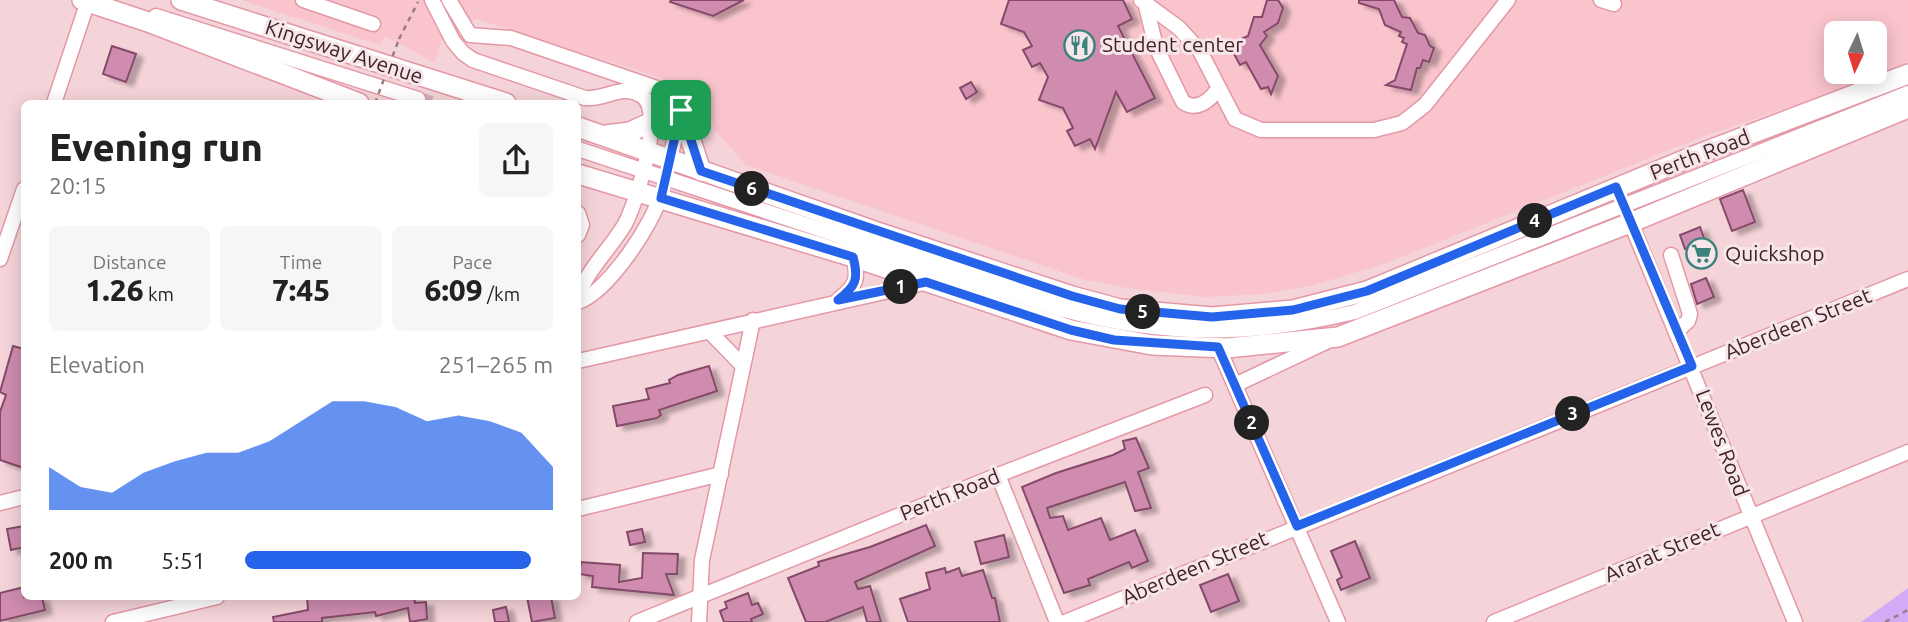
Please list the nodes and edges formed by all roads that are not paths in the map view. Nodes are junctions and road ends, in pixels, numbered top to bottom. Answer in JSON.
{"nodes":[{"id":1,"x":92,"y":0,"type":"edge"},
{"id":2,"x":181,"y":0,"type":"edge"},
{"id":3,"x":303,"y":0,"type":"edge"},
{"id":4,"x":432,"y":0,"type":"edge"},
{"id":5,"x":449,"y":0,"type":"edge"},
{"id":6,"x":1508,"y":0,"type":"edge"},
{"id":7,"x":1143,"y":3,"type":"edge"},
{"id":8,"x":373,"y":24,"type":"dead end"},
{"id":9,"x":484,"y":35,"type":"junction"},
{"id":10,"x":485,"y":63,"type":"junction"},
{"id":11,"x":1908,"y":74,"type":"edge"},
{"id":12,"x":1218,"y":89,"type":"junction"},
{"id":13,"x":1908,"y":93,"type":"edge"},
{"id":14,"x":418,"y":99,"type":"dead end"},
{"id":15,"x":55,"y":100,"type":"edge"},
{"id":16,"x":351,"y":100,"type":"edge"},
{"id":17,"x":497,"y":100,"type":"edge"},
{"id":18,"x":1908,"y":108,"type":"edge"},
{"id":19,"x":681,"y":110,"type":"junction"},
{"id":20,"x":654,"y":121,"type":"junction"},
{"id":21,"x":581,"y":128,"type":"edge"},
{"id":22,"x":602,"y":136,"type":"junction"},
{"id":23,"x":581,"y":150,"type":"edge"},
{"id":24,"x":645,"y":161,"type":"junction"},
{"id":25,"x":668,"y":169,"type":"junction"},
{"id":26,"x":701,"y":171,"type":"junction"},
{"id":27,"x":581,"y":175,"type":"edge"},
{"id":28,"x":637,"y":191,"type":"junction"},
{"id":29,"x":21,"y":196,"type":"edge"},
{"id":30,"x":661,"y":198,"type":"junction"},
{"id":31,"x":1623,"y":205,"type":"junction"},
{"id":32,"x":3,"y":241,"type":"edge"},
{"id":33,"x":1671,"y":254,"type":"dead end"},
{"id":34,"x":853,"y":257,"type":"junction"},
{"id":35,"x":0,"y":259,"type":"edge"},
{"id":36,"x":1908,"y":279,"type":"edge"},
{"id":37,"x":926,"y":282,"type":"junction"},
{"id":38,"x":581,"y":292,"type":"edge"},
{"id":39,"x":838,"y":300,"type":"junction"},
{"id":40,"x":581,"y":301,"type":"edge"},
{"id":41,"x":753,"y":320,"type":"junction"},
{"id":42,"x":1676,"y":331,"type":"junction"},
{"id":43,"x":709,"y":332,"type":"junction"},
{"id":44,"x":1338,"y":337,"type":"junction"},
{"id":45,"x":1218,"y":347,"type":"junction"},
{"id":46,"x":581,"y":358,"type":"edge"},
{"id":47,"x":743,"y":366,"type":"junction"},
{"id":48,"x":1692,"y":366,"type":"junction"},
{"id":49,"x":1235,"y":385,"type":"junction"},
{"id":50,"x":1205,"y":395,"type":"dead end"},
{"id":51,"x":1908,"y":452,"type":"edge"},
{"id":52,"x":721,"y":474,"type":"junction"},
{"id":53,"x":999,"y":475,"type":"junction"},
{"id":54,"x":21,"y":498,"type":"edge"},
{"id":55,"x":0,"y":503,"type":"edge"},
{"id":56,"x":581,"y":508,"type":"edge"},
{"id":57,"x":1749,"y":516,"type":"junction"},
{"id":58,"x":1297,"y":526,"type":"junction"},
{"id":59,"x":697,"y":598,"type":"junction"},
{"id":60,"x":205,"y":600,"type":"edge"},
{"id":61,"x":113,"y":622,"type":"edge"},
{"id":62,"x":637,"y":622,"type":"edge"},
{"id":63,"x":699,"y":622,"type":"edge"},
{"id":64,"x":1057,"y":622,"type":"edge"},
{"id":65,"x":1065,"y":622,"type":"edge"},
{"id":66,"x":1338,"y":622,"type":"edge"},
{"id":67,"x":1494,"y":622,"type":"edge"},
{"id":68,"x":1795,"y":622,"type":"edge"}],
"edges":[{"from":1,"to":14,"type":"street"},
{"from":1,"to":15,"type":"street"},
{"from":1,"to":16,"type":"main road","name":"Kingsway Avenue"},
{"from":2,"to":17,"type":"main road","name":"Kingsway Avenue"},
{"from":3,"to":8,"type":"street"},
{"from":4,"to":10,"type":"street"},
{"from":5,"to":9,"type":"street"},
{"from":6,"to":12,"type":"street"},
{"from":7,"to":12,"type":"street"},
{"from":7,"to":12,"type":"street"},
{"from":9,"to":10,"type":"street"},
{"from":9,"to":19,"type":"street"},
{"from":10,"to":20,"type":"street"},
{"from":11,"to":31,"type":"main road","name":"Perth Road"},
{"from":13,"to":31,"type":"street"},
{"from":18,"to":31,"type":"main road","name":"Perth Road"},
{"from":19,"to":25,"type":"street"},
{"from":19,"to":26,"type":"main road"},
{"from":20,"to":22,"type":"main road"},
{"from":20,"to":24,"type":"street"},
{"from":21,"to":22,"type":"main road"},
{"from":22,"to":24,"type":"main road"},
{"from":23,"to":24,"type":"street"},
{"from":24,"to":25,"type":"main road"},
{"from":24,"to":28,"type":"street"},
{"from":25,"to":26,"type":"main road"},
{"from":25,"to":30,"type":"street"},
{"from":25,"to":31,"type":"street"},
{"from":26,"to":31,"type":"main road","name":"Perth Road"},
{"from":27,"to":28,"type":"main road"},
{"from":28,"to":30,"type":"main road"},
{"from":28,"to":38,"type":"street"},
{"from":29,"to":32,"type":"street"},
{"from":30,"to":34,"type":"main road"},
{"from":30,"to":40,"type":"street"},
{"from":31,"to":42,"type":"street","name":"Lewes Road"},
{"from":31,"to":44,"type":"main road","name":"Perth Road"},
{"from":32,"to":35,"type":"street"},
{"from":33,"to":42,"type":"street"},
{"from":34,"to":37,"type":"main road"},
{"from":34,"to":39,"type":"street"},
{"from":36,"to":48,"type":"street","name":"Aberdeen Street"},
{"from":37,"to":39,"type":"street"},
{"from":37,"to":45,"type":"main road"},
{"from":39,"to":41,"type":"street"},
{"from":41,"to":43,"type":"street"},
{"from":41,"to":47,"type":"street"},
{"from":42,"to":48,"type":"street","name":"Lewes Road"},
{"from":43,"to":46,"type":"street"},
{"from":43,"to":47,"type":"street"},
{"from":44,"to":45,"type":"main road"},
{"from":44,"to":49,"type":"street"},
{"from":45,"to":49,"type":"street"},
{"from":47,"to":52,"type":"street"},
{"from":48,"to":57,"type":"street","name":"Lewes Road"},
{"from":48,"to":58,"type":"street","name":"Aberdeen Street"},
{"from":49,"to":58,"type":"street"},
{"from":50,"to":53,"type":"street","name":"Perth Road"},
{"from":51,"to":57,"type":"street","name":"Ararat Street"},
{"from":52,"to":56,"type":"street"},
{"from":52,"to":59,"type":"street"},
{"from":53,"to":59,"type":"street","name":"Perth Road"},
{"from":53,"to":64,"type":"street"},
{"from":54,"to":55,"type":"street"},
{"from":57,"to":67,"type":"street","name":"Ararat Street"},
{"from":57,"to":68,"type":"street","name":"Lewes Road"},
{"from":58,"to":65,"type":"street","name":"Aberdeen Street"},
{"from":58,"to":66,"type":"street"},
{"from":59,"to":62,"type":"street","name":"Perth Road"},
{"from":59,"to":63,"type":"street"},
{"from":60,"to":61,"type":"street"}]}
